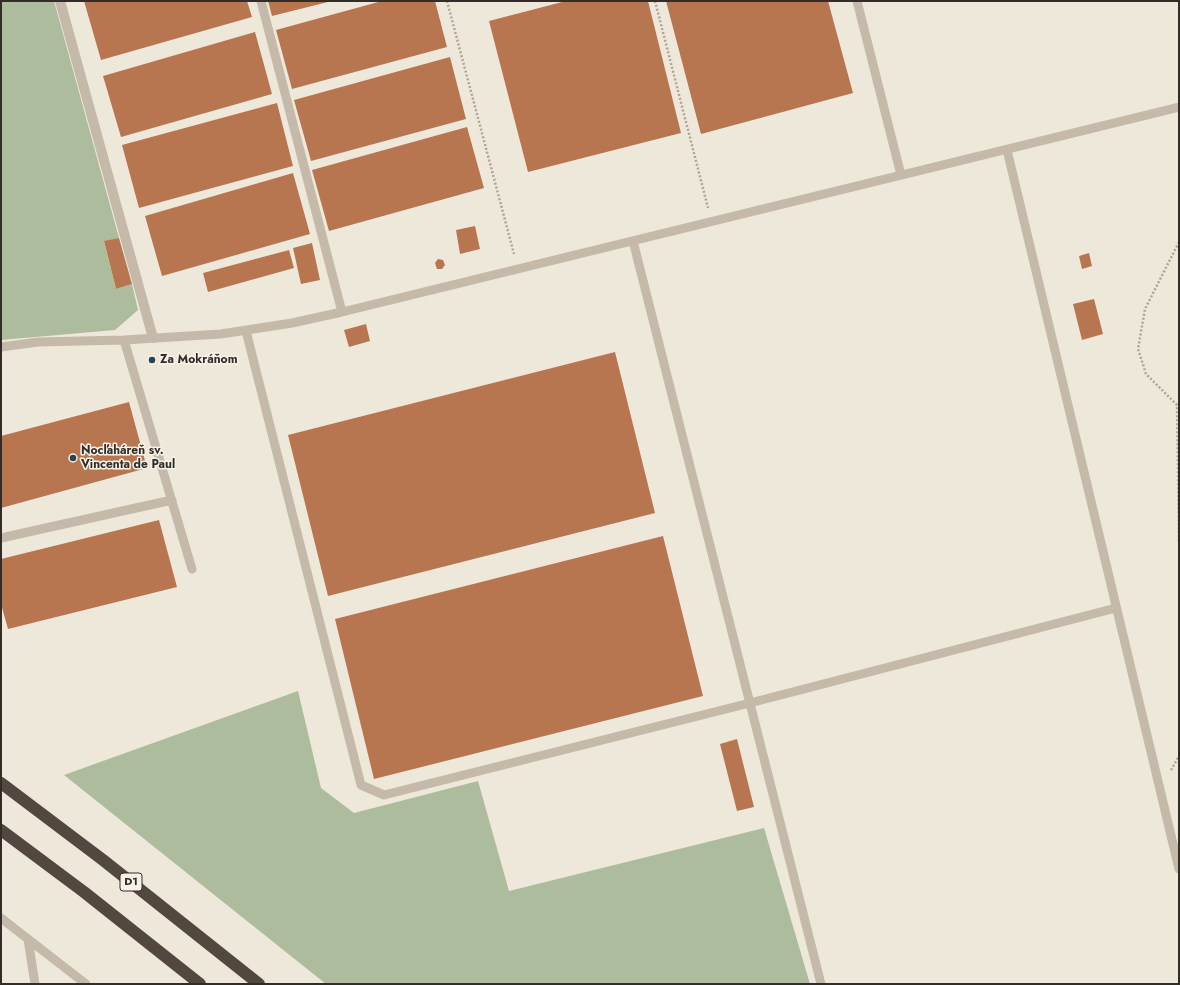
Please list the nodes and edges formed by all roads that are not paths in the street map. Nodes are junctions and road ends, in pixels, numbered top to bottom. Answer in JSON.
{"nodes":[{"id":1,"x":60,"y":1,"type":"edge"},
{"id":2,"x":261,"y":1,"type":"edge"},
{"id":3,"x":857,"y":1,"type":"edge"},
{"id":4,"x":1179,"y":107,"type":"edge"},
{"id":5,"x":1007,"y":150,"type":"junction"},
{"id":6,"x":901,"y":175,"type":"junction"},
{"id":7,"x":633,"y":241,"type":"junction"},
{"id":8,"x":342,"y":312,"type":"junction"},
{"id":9,"x":246,"y":331,"type":"junction"},
{"id":10,"x":153,"y":338,"type":"junction"},
{"id":11,"x":124,"y":340,"type":"junction"},
{"id":12,"x":1,"y":347,"type":"edge"},
{"id":13,"x":172,"y":500,"type":"junction"},
{"id":14,"x":1,"y":538,"type":"edge"},
{"id":15,"x":192,"y":569,"type":"dead end"},
{"id":16,"x":1116,"y":608,"type":"junction"},
{"id":17,"x":750,"y":703,"type":"junction"},
{"id":18,"x":1,"y":783,"type":"edge"},
{"id":19,"x":1,"y":830,"type":"edge"},
{"id":20,"x":1179,"y":869,"type":"edge"},
{"id":21,"x":1,"y":918,"type":"edge"},
{"id":22,"x":28,"y":939,"type":"junction"},
{"id":23,"x":35,"y":984,"type":"edge"},
{"id":24,"x":86,"y":984,"type":"edge"},
{"id":25,"x":200,"y":984,"type":"edge"},
{"id":26,"x":259,"y":984,"type":"edge"},
{"id":27,"x":822,"y":984,"type":"edge"}],
"edges":[{"from":1,"to":10,"type":"street"},
{"from":2,"to":8,"type":"lane"},
{"from":3,"to":6,"type":"lane"},
{"from":4,"to":5,"type":"lane"},
{"from":5,"to":6,"type":"lane"},
{"from":5,"to":16,"type":"lane"},
{"from":6,"to":7,"type":"lane"},
{"from":7,"to":8,"type":"lane"},
{"from":7,"to":17,"type":"lane"},
{"from":8,"to":9,"type":"lane"},
{"from":9,"to":10,"type":"lane"},
{"from":9,"to":17,"type":"lane"},
{"from":10,"to":11,"type":"lane"},
{"from":11,"to":12,"type":"lane"},
{"from":11,"to":13,"type":"lane"},
{"from":13,"to":14,"type":"lane"},
{"from":13,"to":15,"type":"lane"},
{"from":16,"to":17,"type":"lane"},
{"from":16,"to":20,"type":"lane"},
{"from":17,"to":27,"type":"lane"},
{"from":18,"to":26,"type":"highway","number":"D1"},
{"from":19,"to":25,"type":"highway"},
{"from":21,"to":22,"type":"lane"},
{"from":22,"to":23,"type":"lane"},
{"from":22,"to":24,"type":"lane"}]}
